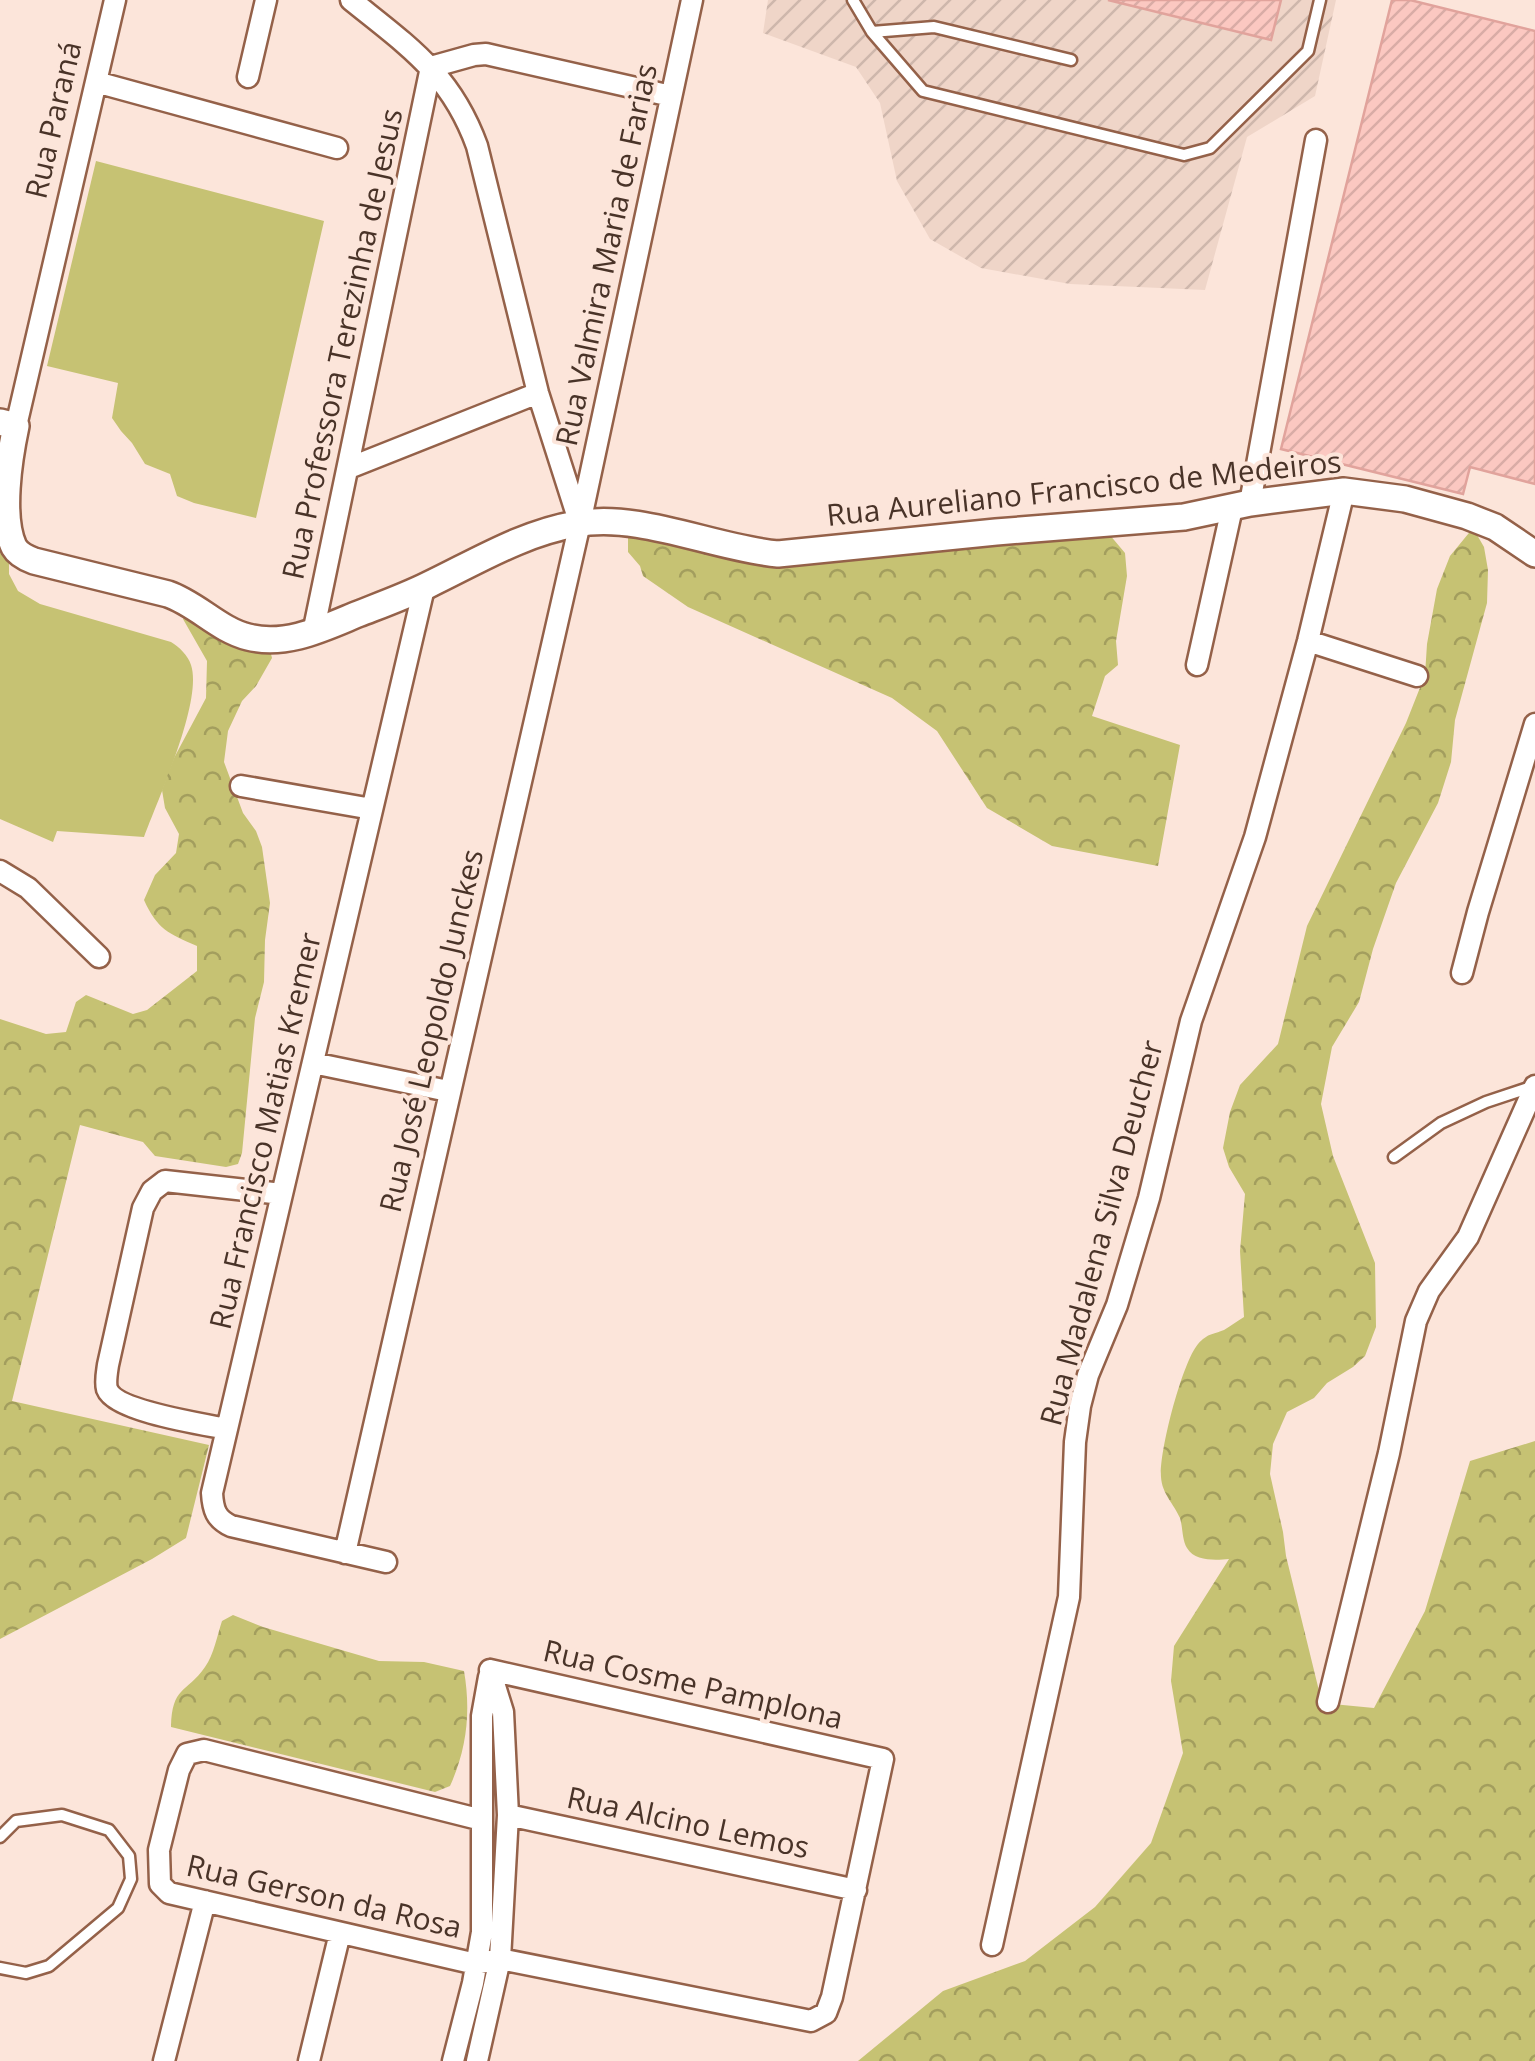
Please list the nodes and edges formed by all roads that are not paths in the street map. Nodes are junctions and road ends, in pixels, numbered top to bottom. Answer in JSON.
{"nodes":[{"id":1,"x":115,"y":0,"type":"edge"},
{"id":2,"x":266,"y":0,"type":"edge"},
{"id":3,"x":351,"y":0,"type":"edge"},
{"id":4,"x":692,"y":0,"type":"edge"},
{"id":5,"x":853,"y":0,"type":"edge"},
{"id":6,"x":1320,"y":0,"type":"edge"},
{"id":7,"x":872,"y":32,"type":"junction"},
{"id":8,"x":1071,"y":60,"type":"dead end"},
{"id":9,"x":431,"y":67,"type":"junction"},
{"id":10,"x":248,"y":77,"type":"dead end"},
{"id":11,"x":96,"y":82,"type":"junction"},
{"id":12,"x":672,"y":96,"type":"junction"},
{"id":13,"x":1316,"y":140,"type":"dead end"},
{"id":14,"x":336,"y":148,"type":"dead end"},
{"id":15,"x":538,"y":393,"type":"junction"},
{"id":16,"x":8,"y":424,"type":"edge"},
{"id":17,"x":348,"y":468,"type":"junction"},
{"id":18,"x":1344,"y":491,"type":"junction"},
{"id":19,"x":1241,"y":506,"type":"junction"},
{"id":20,"x":580,"y":523,"type":"junction"},
{"id":21,"x":14,"y":548,"type":"joint"},
{"id":22,"x":1535,"y":554,"type":"edge"},
{"id":23,"x":424,"y":588,"type":"junction"},
{"id":24,"x":313,"y":633,"type":"junction"},
{"id":25,"x":1308,"y":641,"type":"junction"},
{"id":26,"x":1197,"y":665,"type":"dead end"},
{"id":27,"x":1417,"y":676,"type":"dead end"},
{"id":28,"x":1535,"y":724,"type":"edge"},
{"id":29,"x":241,"y":786,"type":"dead end"},
{"id":30,"x":372,"y":809,"type":"junction"},
{"id":31,"x":0,"y":871,"type":"edge"},
{"id":32,"x":99,"y":957,"type":"dead end"},
{"id":33,"x":1462,"y":972,"type":"dead end"},
{"id":34,"x":313,"y":1063,"type":"junction"},
{"id":35,"x":1535,"y":1086,"type":"edge"},
{"id":36,"x":448,"y":1091,"type":"junction"},
{"id":37,"x":1394,"y":1157,"type":"dead end"},
{"id":38,"x":282,"y":1194,"type":"junction"},
{"id":39,"x":227,"y":1429,"type":"junction"},
{"id":40,"x":345,"y":1553,"type":"junction"},
{"id":41,"x":386,"y":1562,"type":"dead end"},
{"id":42,"x":490,"y":1670,"type":"junction"},
{"id":43,"x":1328,"y":1702,"type":"dead end"},
{"id":44,"x":508,"y":1815,"type":"junction"},
{"id":45,"x":482,"y":1820,"type":"junction"},
{"id":46,"x":0,"y":1837,"type":"edge"},
{"id":47,"x":856,"y":1890,"type":"junction"},
{"id":48,"x":204,"y":1902,"type":"junction"},
{"id":49,"x":340,"y":1932,"type":"junction"},
{"id":50,"x":992,"y":1945,"type":"dead end"},
{"id":51,"x":500,"y":1959,"type":"junction"},
{"id":52,"x":476,"y":1964,"type":"junction"},
{"id":53,"x":0,"y":1968,"type":"edge"},
{"id":54,"x":164,"y":2061,"type":"edge"},
{"id":55,"x":309,"y":2061,"type":"edge"},
{"id":56,"x":454,"y":2061,"type":"edge"},
{"id":57,"x":477,"y":2061,"type":"edge"}],
"edges":[{"from":1,"to":11,"type":"street","name":"Rua Paraná"},
{"from":2,"to":10,"type":"street"},
{"from":3,"to":9,"type":"street"},
{"from":4,"to":12,"type":"street","name":"Rua Valmira Maria de Farias"},
{"from":5,"to":7,"type":"lane"},
{"from":6,"to":7,"type":"lane"},
{"from":7,"to":8,"type":"lane"},
{"from":9,"to":12,"type":"street"},
{"from":9,"to":15,"type":"street"},
{"from":9,"to":17,"type":"street","name":"Rua Professora Terezinha de Jesus"},
{"from":11,"to":14,"type":"street"},
{"from":11,"to":16,"type":"street","name":"Rua Paraná"},
{"from":12,"to":20,"type":"street","name":"Rua Valmira Maria de Farias"},
{"from":13,"to":19,"type":"street"},
{"from":15,"to":17,"type":"street"},
{"from":15,"to":20,"type":"street"},
{"from":16,"to":21,"type":"street","name":"Rua Paraná"},
{"from":17,"to":24,"type":"street","name":"Rua Professora Terezinha de Jesus"},
{"from":18,"to":19,"type":"street","name":"Rua Aureliano Francisco de Medeiros"},
{"from":18,"to":22,"type":"street","name":"Rua Aureliano Francisco de Medeiros"},
{"from":18,"to":25,"type":"street","name":"Rua Madalena Silva Deucher"},
{"from":19,"to":20,"type":"street","name":"Rua Aureliano Francisco de Medeiros"},
{"from":19,"to":26,"type":"street"},
{"from":20,"to":23,"type":"street","name":"Rua Aureliano Francisco de Medeiros"},
{"from":20,"to":36,"type":"street","name":"Rua José Leopoldo Junckes"},
{"from":21,"to":24,"type":"street","name":"Rua Aureliano Francisco de Medeiros"},
{"from":23,"to":24,"type":"street","name":"Rua Aureliano Francisco de Medeiros"},
{"from":23,"to":30,"type":"street","name":"Rua Francisco Matias Kremer"},
{"from":25,"to":27,"type":"street"},
{"from":25,"to":50,"type":"street","name":"Rua Madalena Silva Deucher"},
{"from":28,"to":33,"type":"street"},
{"from":29,"to":30,"type":"street"},
{"from":30,"to":34,"type":"street","name":"Rua Francisco Matias Kremer"},
{"from":31,"to":32,"type":"street"},
{"from":34,"to":36,"type":"street"},
{"from":34,"to":38,"type":"street","name":"Rua Francisco Matias Kremer"},
{"from":35,"to":37,"type":"lane"},
{"from":35,"to":43,"type":"street"},
{"from":36,"to":40,"type":"street","name":"Rua José Leopoldo Junckes"},
{"from":38,"to":39,"type":"street","name":"Rua Francisco Matias Kremer"},
{"from":38,"to":39,"type":"street"},
{"from":39,"to":40,"type":"street","name":"Rua Francisco Matias Kremer"},
{"from":40,"to":41,"type":"street","name":"Rua Francisco Matias Kremer"},
{"from":42,"to":44,"type":"street"},
{"from":42,"to":45,"type":"street"},
{"from":42,"to":47,"type":"street","name":"Rua Cosme Pamplona"},
{"from":44,"to":47,"type":"street","name":"Rua Alcino Lemos"},
{"from":44,"to":51,"type":"street"},
{"from":45,"to":48,"type":"street","name":"Rua Gerson da Rosa"},
{"from":45,"to":52,"type":"street"},
{"from":46,"to":53,"type":"lane"},
{"from":47,"to":51,"type":"street"},
{"from":48,"to":49,"type":"street","name":"Rua Gerson da Rosa"},
{"from":48,"to":54,"type":"street"},
{"from":49,"to":52,"type":"street","name":"Rua Gerson da Rosa"},
{"from":49,"to":55,"type":"street"},
{"from":51,"to":52,"type":"street"},
{"from":51,"to":57,"type":"street"},
{"from":52,"to":56,"type":"street"}]}
